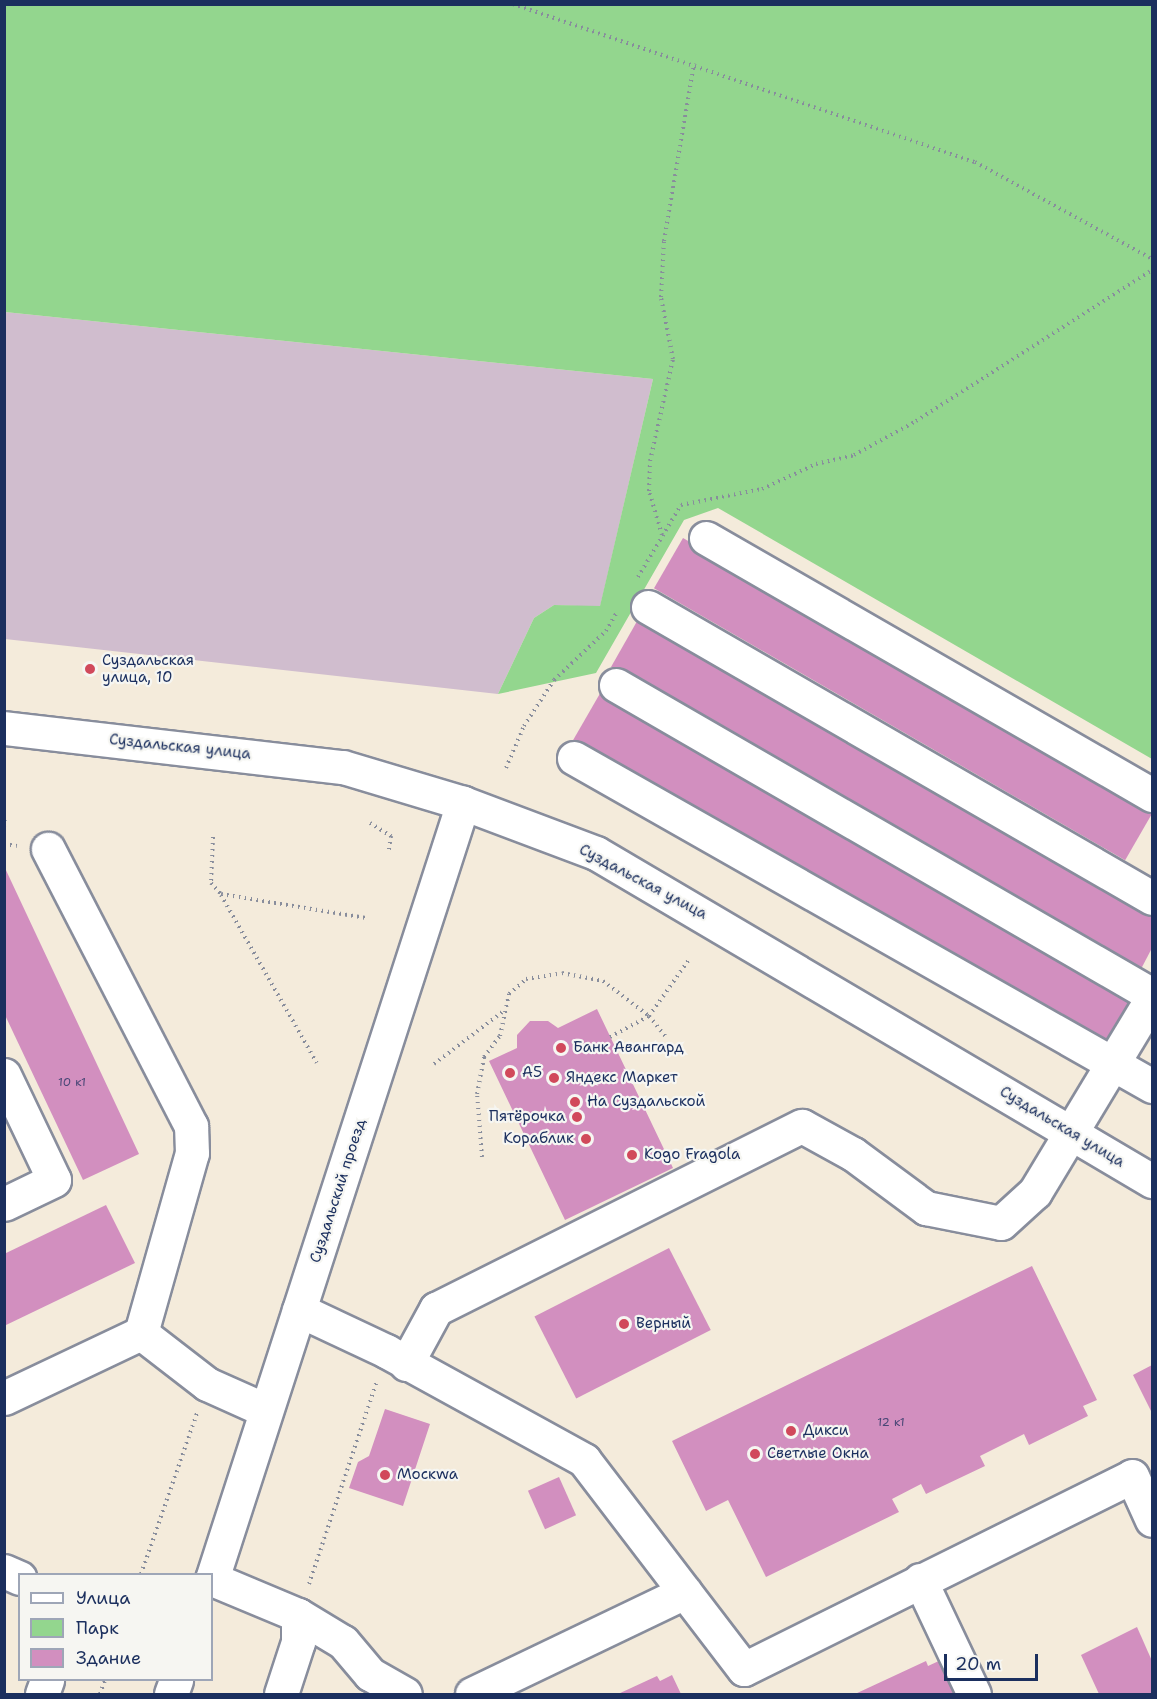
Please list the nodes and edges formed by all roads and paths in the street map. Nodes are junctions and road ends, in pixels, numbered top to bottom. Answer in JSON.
{"nodes":[{"id":1,"x":513,"y":4,"type":"edge"},
{"id":2,"x":694,"y":64,"type":"junction"},
{"id":3,"x":1152,"y":259,"type":"edge"},
{"id":4,"x":1152,"y":270,"type":"edge"},
{"id":5,"x":662,"y":536,"type":"junction"},
{"id":6,"x":706,"y":538,"type":"dead end"},
{"id":7,"x":635,"y":598,"type":"junction"},
{"id":8,"x":616,"y":685,"type":"dead end"},
{"id":9,"x":4,"y":728,"type":"edge"},
{"id":10,"x":574,"y":758,"type":"dead end"},
{"id":11,"x":506,"y":768,"type":"dead end"},
{"id":12,"x":1152,"y":795,"type":"edge"},
{"id":13,"x":463,"y":803,"type":"junction"},
{"id":14,"x":5,"y":818,"type":"edge"},
{"id":15,"x":370,"y":823,"type":"dead end"},
{"id":16,"x":4,"y":827,"type":"edge"},
{"id":17,"x":213,"y":837,"type":"dead end"},
{"id":18,"x":48,"y":849,"type":"dead end"},
{"id":19,"x":388,"y":854,"type":"dead end"},
{"id":20,"x":221,"y":894,"type":"junction"},
{"id":21,"x":1152,"y":898,"type":"edge"},
{"id":22,"x":366,"y":918,"type":"dead end"},
{"id":23,"x":690,"y":958,"type":"dead end"},
{"id":24,"x":1152,"y":996,"type":"edge"},
{"id":25,"x":505,"y":1010,"type":"junction"},
{"id":26,"x":649,"y":1016,"type":"junction"},
{"id":27,"x":610,"y":1036,"type":"dead end"},
{"id":28,"x":666,"y":1037,"type":"dead end"},
{"id":29,"x":317,"y":1063,"type":"dead end"},
{"id":30,"x":434,"y":1064,"type":"dead end"},
{"id":31,"x":1114,"y":1064,"type":"junction"},
{"id":32,"x":4,"y":1075,"type":"edge"},
{"id":33,"x":1152,"y":1086,"type":"edge"},
{"id":34,"x":1072,"y":1133,"type":"junction"},
{"id":35,"x":482,"y":1157,"type":"dead end"},
{"id":36,"x":1152,"y":1181,"type":"edge"},
{"id":37,"x":4,"y":1204,"type":"edge"},
{"id":38,"x":299,"y":1310,"type":"junction"},
{"id":39,"x":141,"y":1333,"type":"junction"},
{"id":40,"x":396,"y":1358,"type":"junction"},
{"id":41,"x":207,"y":1384,"type":"junction"},
{"id":42,"x":4,"y":1398,"type":"edge"},
{"id":43,"x":265,"y":1410,"type":"junction"},
{"id":44,"x":1152,"y":1520,"type":"edge"},
{"id":45,"x":4,"y":1571,"type":"edge"},
{"id":46,"x":142,"y":1573,"type":"edge"},
{"id":47,"x":213,"y":1576,"type":"edge"},
{"id":48,"x":18,"y":1577,"type":"edge"},
{"id":49,"x":213,"y":1579,"type":"edge"},
{"id":50,"x":920,"y":1580,"type":"junction"},
{"id":51,"x":685,"y":1592,"type":"junction"},
{"id":52,"x":298,"y":1615,"type":"junction"},
{"id":53,"x":281,"y":1695,"type":"edge"},
{"id":54,"x":405,"y":1695,"type":"edge"},
{"id":55,"x":472,"y":1695,"type":"edge"},
{"id":56,"x":974,"y":1695,"type":"edge"}],
"edges":[{"from":1,"to":2,"type":"path"},
{"from":2,"to":3,"type":"path"},
{"from":2,"to":5,"type":"path"},
{"from":4,"to":5,"type":"path"},
{"from":5,"to":7,"type":"path"},
{"from":6,"to":12,"type":"street"},
{"from":7,"to":11,"type":"path"},
{"from":7,"to":21,"type":"street"},
{"from":8,"to":24,"type":"street"},
{"from":9,"to":13,"type":"street","name":"Суздальская улица"},
{"from":10,"to":31,"type":"street"},
{"from":13,"to":34,"type":"street","name":"Суздальская улица"},
{"from":13,"to":38,"type":"street","name":"Суздальский проезд"},
{"from":14,"to":16,"type":"path"},
{"from":15,"to":19,"type":"path"},
{"from":17,"to":20,"type":"path"},
{"from":18,"to":39,"type":"street"},
{"from":20,"to":22,"type":"path"},
{"from":20,"to":29,"type":"path"},
{"from":23,"to":26,"type":"path"},
{"from":24,"to":31,"type":"street"},
{"from":25,"to":26,"type":"path"},
{"from":25,"to":30,"type":"path"},
{"from":25,"to":35,"type":"path"},
{"from":26,"to":27,"type":"path"},
{"from":26,"to":28,"type":"path"},
{"from":31,"to":33,"type":"street"},
{"from":31,"to":34,"type":"street"},
{"from":32,"to":37,"type":"street"},
{"from":34,"to":36,"type":"street","name":"Суздальская улица"},
{"from":34,"to":40,"type":"street"},
{"from":38,"to":40,"type":"street"},
{"from":38,"to":43,"type":"street","name":"Суздальский проезд"},
{"from":39,"to":41,"type":"street"},
{"from":39,"to":42,"type":"street"},
{"from":40,"to":51,"type":"street"},
{"from":40,"to":52,"type":"path"},
{"from":41,"to":43,"type":"street"},
{"from":41,"to":46,"type":"path"},
{"from":43,"to":47,"type":"street","name":"Суздальский проезд"},
{"from":44,"to":50,"type":"street"},
{"from":45,"to":48,"type":"street"},
{"from":49,"to":52,"type":"street"},
{"from":50,"to":51,"type":"street"},
{"from":50,"to":56,"type":"street"},
{"from":51,"to":55,"type":"street"},
{"from":52,"to":53,"type":"street"},
{"from":52,"to":54,"type":"street"}]}
